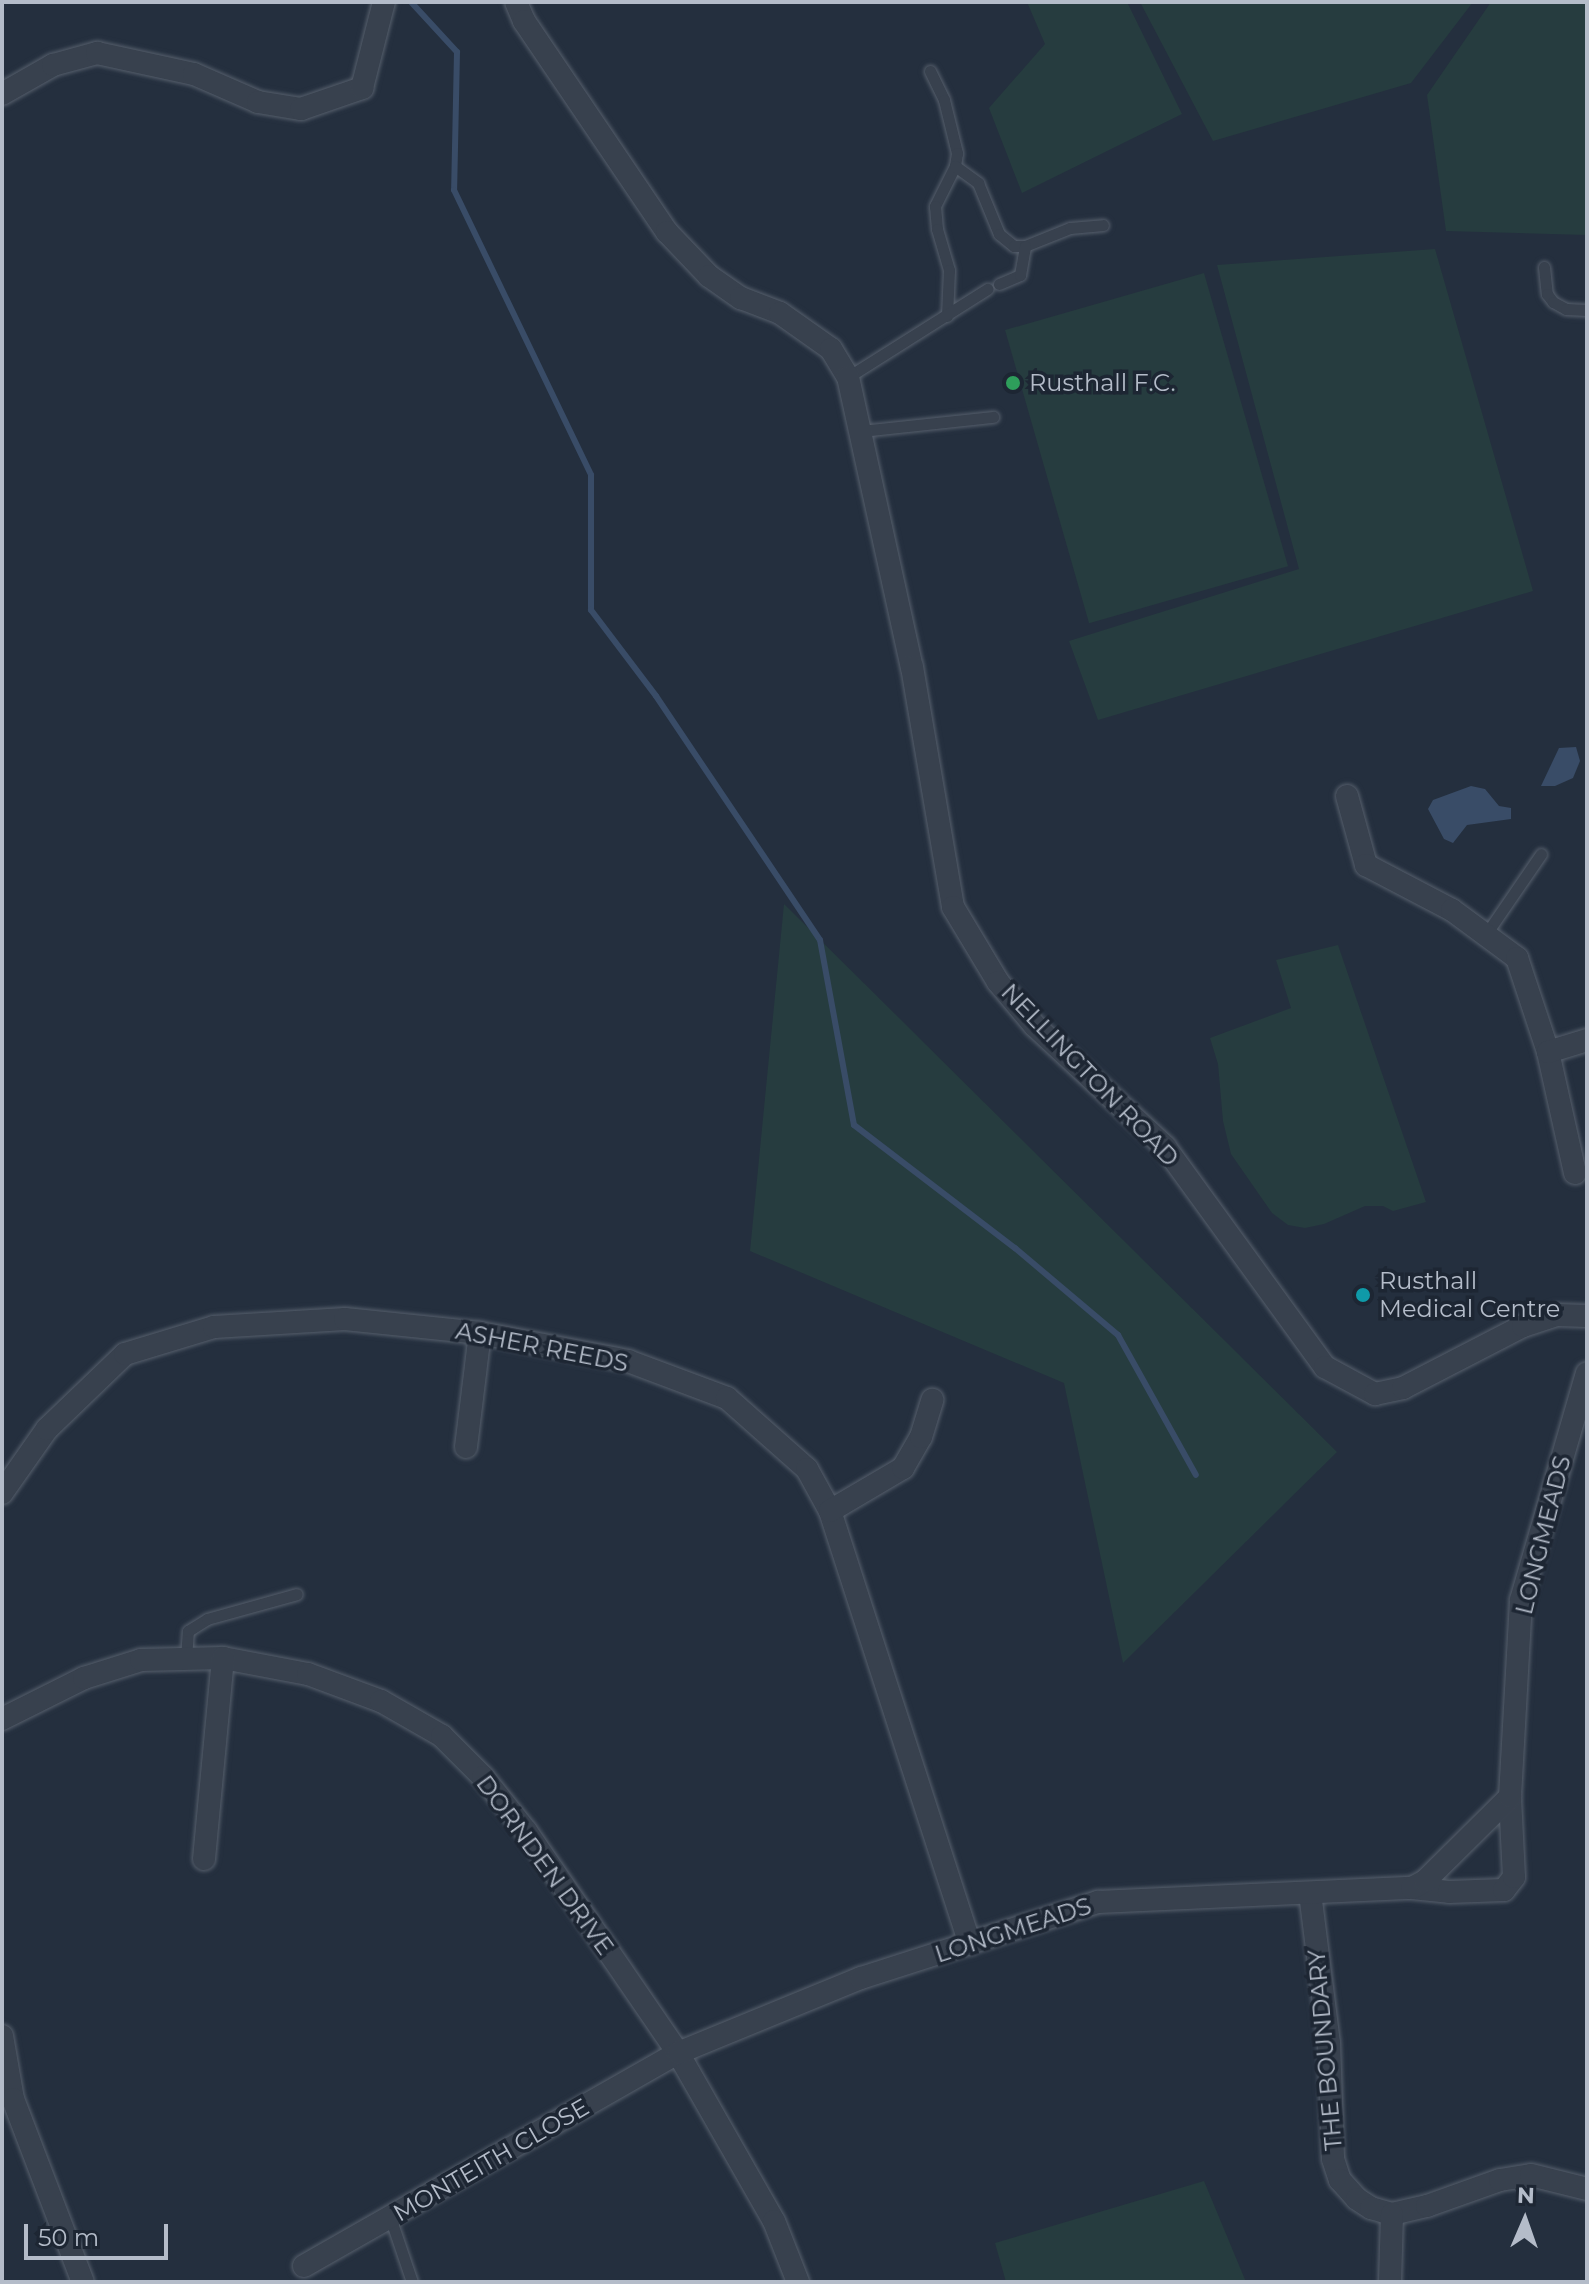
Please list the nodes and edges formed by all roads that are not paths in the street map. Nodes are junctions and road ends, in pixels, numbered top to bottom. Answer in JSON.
{"nodes":[{"id":1,"x":384,"y":2,"type":"edge"},
{"id":2,"x":516,"y":2,"type":"edge"},
{"id":3,"x":930,"y":71,"type":"dead end"},
{"id":4,"x":2,"y":94,"type":"edge"},
{"id":5,"x":955,"y":166,"type":"junction"},
{"id":6,"x":1103,"y":225,"type":"dead end"},
{"id":7,"x":1025,"y":246,"type":"junction"},
{"id":8,"x":1544,"y":267,"type":"dead end"},
{"id":9,"x":999,"y":284,"type":"dead end"},
{"id":10,"x":987,"y":289,"type":"dead end"},
{"id":11,"x":1587,"y":310,"type":"edge"},
{"id":12,"x":947,"y":316,"type":"junction"},
{"id":13,"x":848,"y":377,"type":"junction"},
{"id":14,"x":993,"y":417,"type":"dead end"},
{"id":15,"x":861,"y":431,"type":"junction"},
{"id":16,"x":1347,"y":796,"type":"dead end"},
{"id":17,"x":1541,"y":854,"type":"dead end"},
{"id":18,"x":1486,"y":934,"type":"junction"},
{"id":19,"x":1587,"y":1040,"type":"edge"},
{"id":20,"x":1548,"y":1052,"type":"junction"},
{"id":21,"x":1575,"y":1173,"type":"dead end"},
{"id":22,"x":1587,"y":1316,"type":"edge"},
{"id":23,"x":480,"y":1333,"type":"junction"},
{"id":24,"x":1587,"y":1373,"type":"edge"},
{"id":25,"x":932,"y":1400,"type":"dead end"},
{"id":26,"x":466,"y":1447,"type":"dead end"},
{"id":27,"x":2,"y":1493,"type":"edge"},
{"id":28,"x":830,"y":1511,"type":"junction"},
{"id":29,"x":297,"y":1594,"type":"dead end"},
{"id":30,"x":186,"y":1658,"type":"junction"},
{"id":31,"x":223,"y":1658,"type":"junction"},
{"id":32,"x":2,"y":1719,"type":"edge"},
{"id":33,"x":1510,"y":1797,"type":"junction"},
{"id":34,"x":204,"y":1859,"type":"dead end"},
{"id":35,"x":1412,"y":1888,"type":"junction"},
{"id":36,"x":1310,"y":1893,"type":"junction"},
{"id":37,"x":970,"y":1944,"type":"junction"},
{"id":38,"x":2,"y":2036,"type":"edge"},
{"id":39,"x":678,"y":2053,"type":"junction"},
{"id":40,"x":1587,"y":2189,"type":"edge"},
{"id":41,"x":1392,"y":2214,"type":"junction"},
{"id":42,"x":390,"y":2217,"type":"junction"},
{"id":43,"x":304,"y":2266,"type":"dead end"},
{"id":44,"x":83,"y":2282,"type":"edge"},
{"id":45,"x":412,"y":2282,"type":"edge"},
{"id":46,"x":798,"y":2282,"type":"edge"},
{"id":47,"x":1390,"y":2282,"type":"edge"}],
"edges":[{"from":1,"to":4,"type":"street"},
{"from":2,"to":13,"type":"street"},
{"from":3,"to":5,"type":"lane"},
{"from":5,"to":7,"type":"lane"},
{"from":5,"to":12,"type":"lane"},
{"from":6,"to":7,"type":"lane"},
{"from":7,"to":9,"type":"lane"},
{"from":8,"to":11,"type":"lane"},
{"from":10,"to":12,"type":"lane"},
{"from":12,"to":13,"type":"lane"},
{"from":13,"to":15,"type":"street","name":"NELLINGTON ROAD"},
{"from":14,"to":15,"type":"lane"},
{"from":15,"to":22,"type":"street","name":"NELLINGTON ROAD"},
{"from":16,"to":18,"type":"street"},
{"from":17,"to":18,"type":"lane"},
{"from":18,"to":20,"type":"street"},
{"from":19,"to":20,"type":"street"},
{"from":20,"to":21,"type":"street"},
{"from":23,"to":26,"type":"street"},
{"from":23,"to":27,"type":"street","name":"ASHER REEDS"},
{"from":23,"to":28,"type":"street","name":"ASHER REEDS"},
{"from":24,"to":33,"type":"street","name":"LONGMEADS"},
{"from":25,"to":28,"type":"street"},
{"from":28,"to":37,"type":"street","name":"ASHER REEDS"},
{"from":29,"to":30,"type":"lane"},
{"from":30,"to":31,"type":"street","name":"DORNDEN DRIVE"},
{"from":30,"to":32,"type":"street","name":"DORNDEN DRIVE"},
{"from":31,"to":34,"type":"street"},
{"from":31,"to":39,"type":"street","name":"DORNDEN DRIVE"},
{"from":33,"to":35,"type":"street"},
{"from":33,"to":35,"type":"street","name":"LONGMEADS"},
{"from":35,"to":36,"type":"street","name":"LONGMEADS"},
{"from":36,"to":37,"type":"street","name":"LONGMEADS"},
{"from":36,"to":41,"type":"street","name":"THE BOUNDARY"},
{"from":37,"to":39,"type":"street","name":"LONGMEADS"},
{"from":38,"to":44,"type":"street"},
{"from":39,"to":42,"type":"street","name":"MONTEITH CLOSE"},
{"from":39,"to":46,"type":"street","name":"DORNDEN DRIVE"},
{"from":40,"to":41,"type":"street"},
{"from":41,"to":47,"type":"street"},
{"from":42,"to":43,"type":"street","name":"MONTEITH CLOSE"},
{"from":42,"to":45,"type":"lane"}]}
